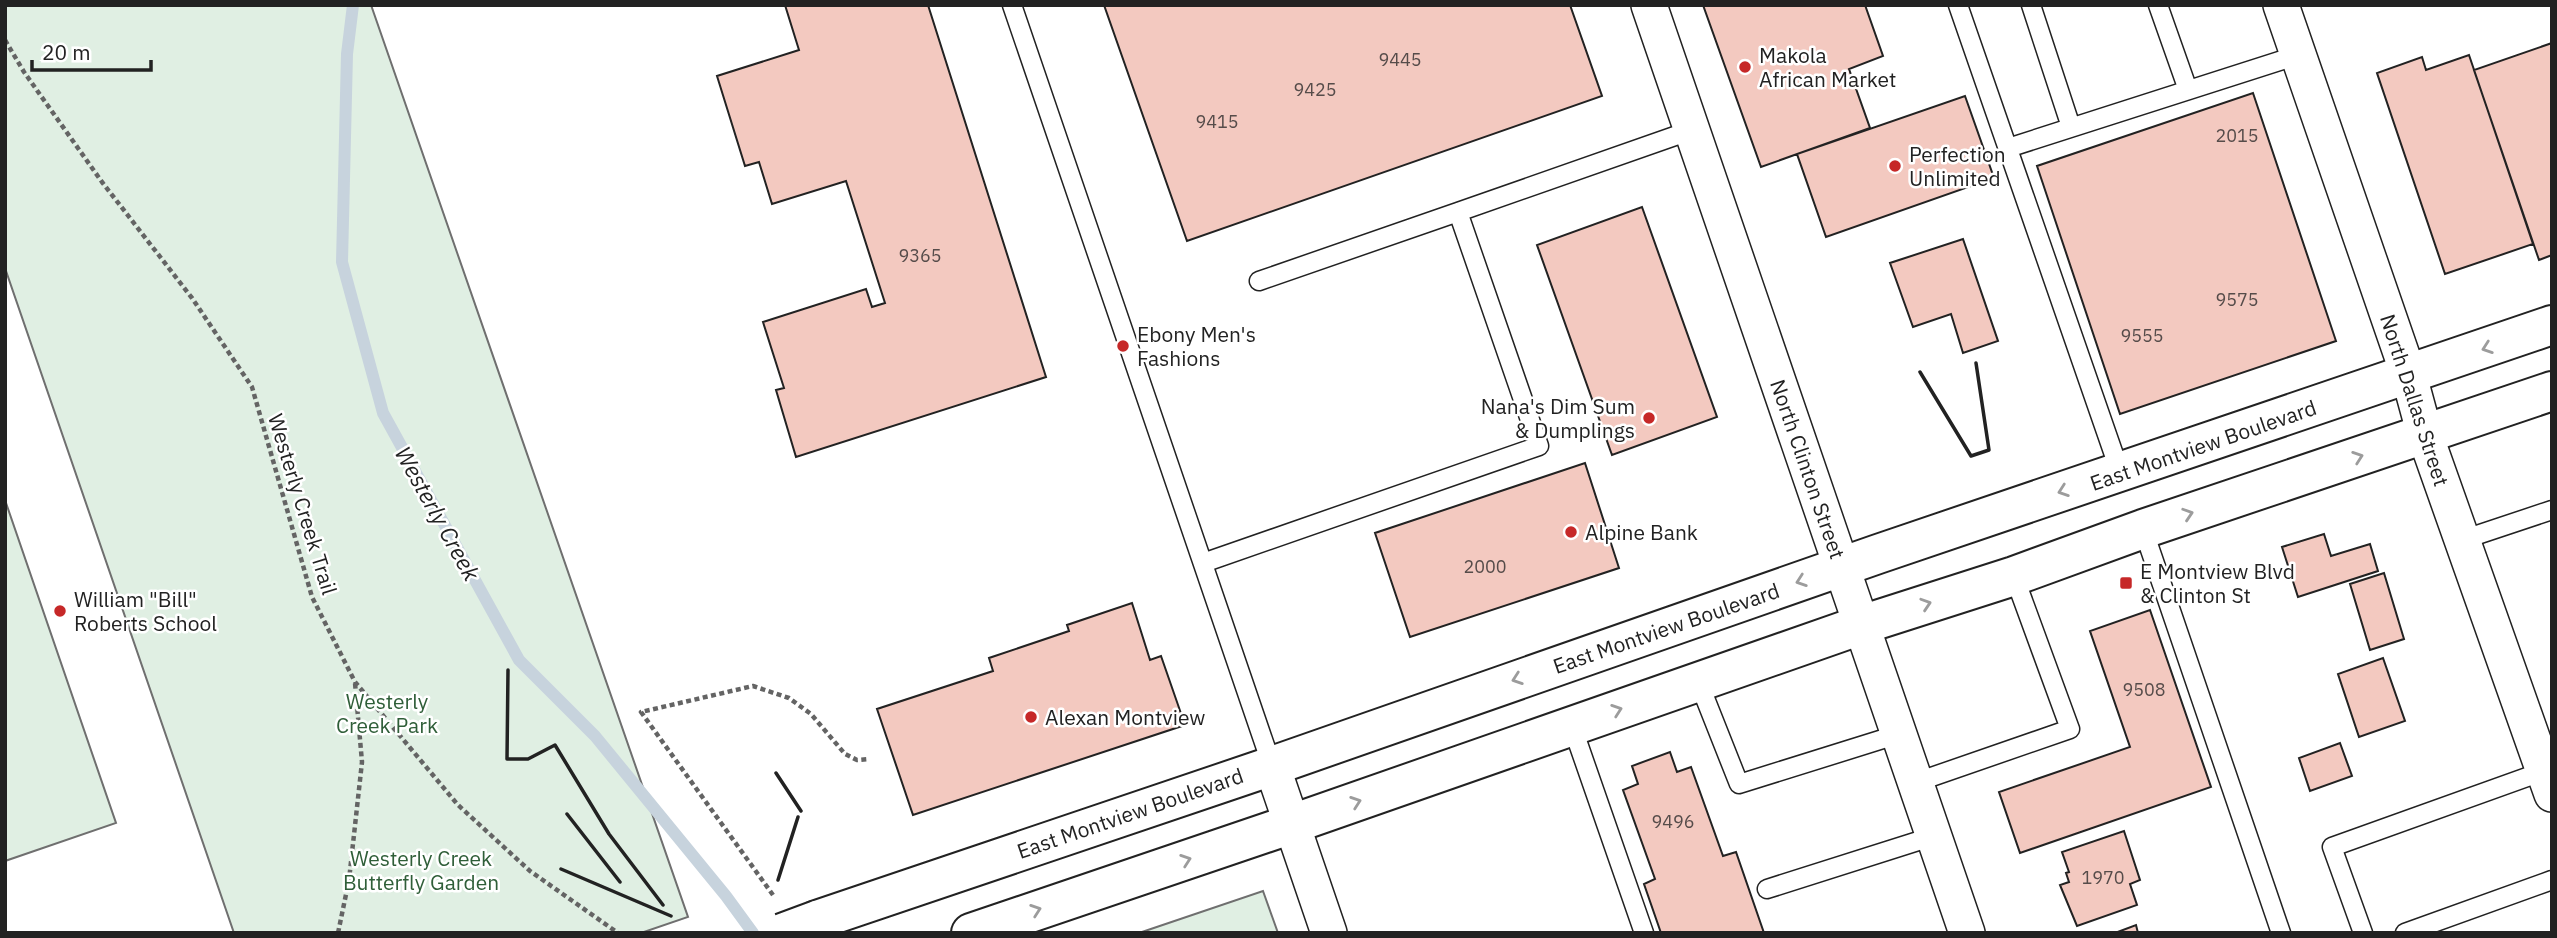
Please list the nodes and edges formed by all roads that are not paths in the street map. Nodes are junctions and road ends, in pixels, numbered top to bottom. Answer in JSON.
{"nodes":[{"id":1,"x":1012,"y":5,"type":"edge"},
{"id":2,"x":1649,"y":5,"type":"edge"},
{"id":3,"x":1958,"y":5,"type":"edge"},
{"id":4,"x":2031,"y":5,"type":"edge"},
{"id":5,"x":2158,"y":5,"type":"edge"},
{"id":6,"x":2281,"y":5,"type":"edge"},
{"id":7,"x":2298,"y":55,"type":"junction"},
{"id":8,"x":2188,"y":90,"type":"junction"},
{"id":9,"x":2071,"y":127,"type":"junction"},
{"id":10,"x":1692,"y":130,"type":"junction"},
{"id":11,"x":2008,"y":148,"type":"junction"},
{"id":12,"x":1458,"y":212,"type":"junction"},
{"id":13,"x":1259,"y":281,"type":"dead end"},
{"id":14,"x":2552,"y":325,"type":"edge"},
{"id":15,"x":2409,"y":376,"type":"junction"},
{"id":16,"x":2552,"y":391,"type":"edge"},
{"id":17,"x":2425,"y":435,"type":"junction"},
{"id":18,"x":2120,"y":472,"type":"junction"},
{"id":19,"x":2552,"y":510,"type":"edge"},
{"id":20,"x":2143,"y":529,"type":"junction"},
{"id":21,"x":2462,"y":540,"type":"junction"},
{"id":22,"x":1203,"y":563,"type":"junction"},
{"id":23,"x":1841,"y":567,"type":"junction"},
{"id":24,"x":2014,"y":576,"type":"junction"},
{"id":25,"x":1861,"y":625,"type":"junction"},
{"id":26,"x":1699,"y":683,"type":"junction"},
{"id":27,"x":1572,"y":726,"type":"junction"},
{"id":28,"x":1899,"y":734,"type":"junction"},
{"id":29,"x":1272,"y":766,"type":"junction"},
{"id":30,"x":1914,"y":783,"type":"junction"},
{"id":31,"x":2548,"y":783,"type":"edge"},
{"id":32,"x":1292,"y":824,"type":"junction"},
{"id":33,"x":1934,"y":836,"type":"junction"},
{"id":34,"x":2552,"y":880,"type":"edge"},
{"id":35,"x":1767,"y":889,"type":"dead end"},
{"id":36,"x":780,"y":917,"type":"edge"},
{"id":37,"x":971,"y":933,"type":"edge"},
{"id":38,"x":1329,"y":933,"type":"edge"},
{"id":39,"x":1644,"y":933,"type":"edge"},
{"id":40,"x":1967,"y":933,"type":"edge"},
{"id":41,"x":2281,"y":933,"type":"edge"},
{"id":42,"x":2363,"y":933,"type":"edge"},
{"id":43,"x":2404,"y":933,"type":"edge"}],
"edges":[{"from":1,"to":22,"type":"lane"},
{"from":2,"to":10,"type":"street","name":"North Clinton Street"},
{"from":3,"to":11,"type":"lane"},
{"from":4,"to":9,"type":"lane"},
{"from":5,"to":8,"type":"lane"},
{"from":6,"to":7,"type":"street","name":"North Dallas Street"},
{"from":7,"to":8,"type":"lane"},
{"from":7,"to":15,"type":"street","name":"North Dallas Street"},
{"from":8,"to":9,"type":"lane"},
{"from":9,"to":11,"type":"lane"},
{"from":10,"to":12,"type":"lane"},
{"from":10,"to":23,"type":"street","name":"North Clinton Street"},
{"from":11,"to":18,"type":"lane"},
{"from":12,"to":13,"type":"lane"},
{"from":12,"to":22,"type":"lane"},
{"from":14,"to":15,"type":"main road","name":"East Montview Boulevard","one_way":true},
{"from":15,"to":17,"type":"street","name":"North Dallas Street"},
{"from":15,"to":18,"type":"main road","name":"East Montview Boulevard"},
{"from":16,"to":17,"type":"main road"},
{"from":20,"to":17,"type":"main road","one_way":true},
{"from":17,"to":21,"type":"street","name":"North Dallas Street"},
{"from":18,"to":23,"type":"main road","name":"East Montview Boulevard","one_way":true},
{"from":19,"to":21,"type":"lane"},
{"from":20,"to":24,"type":"main road"},
{"from":20,"to":41,"type":"lane"},
{"from":21,"to":31,"type":"street","name":"North Dallas Street"},
{"from":22,"to":29,"type":"lane"},
{"from":23,"to":25,"type":"street","name":"North Clinton Street"},
{"from":23,"to":29,"type":"main road","name":"East Montview Boulevard","one_way":true},
{"from":25,"to":24,"type":"main road","one_way":true},
{"from":24,"to":30,"type":"lane"},
{"from":25,"to":26,"type":"main road"},
{"from":25,"to":28,"type":"street","name":"North Clinton Street"},
{"from":27,"to":26,"type":"main road","one_way":true},
{"from":26,"to":28,"type":"lane"},
{"from":32,"to":27,"type":"main road","one_way":true},
{"from":27,"to":39,"type":"lane"},
{"from":28,"to":30,"type":"street","name":"North Clinton Street"},
{"from":29,"to":32,"type":"street"},
{"from":29,"to":36,"type":"main road","name":"East Montview Boulevard","bridge":true},
{"from":30,"to":33,"type":"street","name":"North Clinton Street"},
{"from":31,"to":42,"type":"lane"},
{"from":37,"to":32,"type":"main road","one_way":true},
{"from":32,"to":38,"type":"street"},
{"from":33,"to":35,"type":"lane"},
{"from":33,"to":40,"type":"street","name":"North Clinton Street"},
{"from":34,"to":43,"type":"lane"}]}
